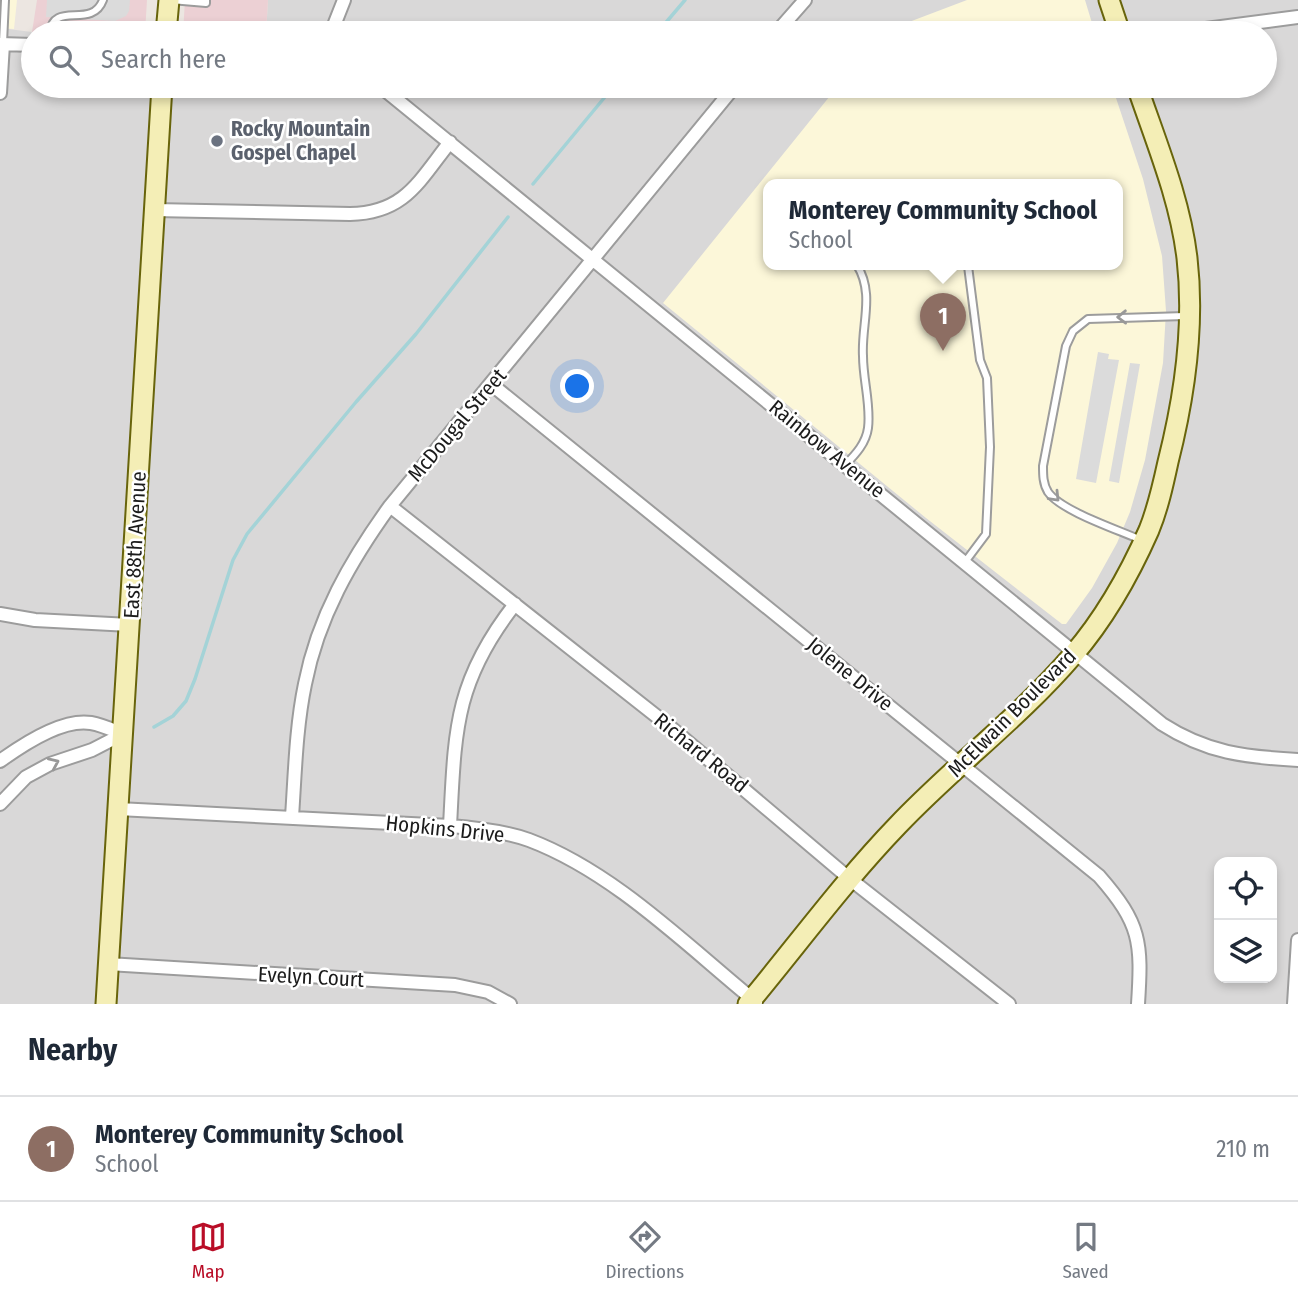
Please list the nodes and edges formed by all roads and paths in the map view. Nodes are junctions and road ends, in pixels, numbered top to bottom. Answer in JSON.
{"nodes":[{"id":1,"x":5,"y":0,"type":"edge"},
{"id":2,"x":103,"y":0,"type":"edge"},
{"id":3,"x":169,"y":0,"type":"edge"},
{"id":4,"x":206,"y":0,"type":"edge"},
{"id":5,"x":345,"y":0,"type":"edge"},
{"id":6,"x":805,"y":0,"type":"edge"},
{"id":7,"x":1109,"y":0,"type":"edge"},
{"id":8,"x":1298,"y":18,"type":"edge"},
{"id":9,"x":52,"y":21,"type":"edge"},
{"id":10,"x":167,"y":21,"type":"edge"},
{"id":11,"x":336,"y":21,"type":"edge"},
{"id":12,"x":787,"y":21,"type":"edge"},
{"id":13,"x":1116,"y":21,"type":"edge"},
{"id":14,"x":1273,"y":21,"type":"edge"},
{"id":15,"x":1,"y":44,"type":"edge"},
{"id":16,"x":21,"y":45,"type":"edge"},
{"id":17,"x":0,"y":93,"type":"edge"},
{"id":18,"x":161,"y":98,"type":"edge"},
{"id":19,"x":395,"y":98,"type":"edge"},
{"id":20,"x":725,"y":98,"type":"edge"},
{"id":21,"x":1141,"y":98,"type":"edge"},
{"id":22,"x":450,"y":142,"type":"junction"},
{"id":23,"x":154,"y":210,"type":"junction"},
{"id":24,"x":593,"y":260,"type":"junction"},
{"id":25,"x":859,"y":270,"type":"edge"},
{"id":26,"x":969,"y":270,"type":"edge"},
{"id":27,"x":1191,"y":316,"type":"junction"},
{"id":28,"x":491,"y":384,"type":"junction"},
{"id":29,"x":845,"y":464,"type":"junction"},
{"id":30,"x":390,"y":506,"type":"junction"},
{"id":31,"x":1144,"y":541,"type":"junction"},
{"id":32,"x":965,"y":562,"type":"junction"},
{"id":33,"x":515,"y":604,"type":"junction"},
{"id":34,"x":0,"y":614,"type":"edge"},
{"id":35,"x":130,"y":625,"type":"junction"},
{"id":36,"x":1076,"y":652,"type":"junction"},
{"id":37,"x":123,"y":734,"type":"junction"},
{"id":38,"x":1298,"y":760,"type":"edge"},
{"id":39,"x":0,"y":761,"type":"edge"},
{"id":40,"x":963,"y":764,"type":"junction"},
{"id":41,"x":0,"y":804,"type":"edge"},
{"id":42,"x":118,"y":810,"type":"junction"},
{"id":43,"x":292,"y":817,"type":"junction"},
{"id":44,"x":450,"y":826,"type":"junction"},
{"id":45,"x":850,"y":879,"type":"junction"},
{"id":46,"x":1298,"y":940,"type":"edge"},
{"id":47,"x":108,"y":964,"type":"junction"},
{"id":48,"x":753,"y":1002,"type":"edge"},
{"id":49,"x":106,"y":1004,"type":"edge"},
{"id":50,"x":510,"y":1004,"type":"edge"},
{"id":51,"x":1009,"y":1004,"type":"edge"},
{"id":52,"x":1138,"y":1004,"type":"edge"},
{"id":53,"x":1294,"y":1004,"type":"edge"}],
"edges":[{"from":1,"to":15,"type":"lane"},
{"from":2,"to":9,"type":"lane"},
{"from":3,"to":4,"type":"lane"},
{"from":3,"to":10,"type":"street"},
{"from":5,"to":11,"type":"street"},
{"from":6,"to":12,"type":"street"},
{"from":7,"to":13,"type":"street"},
{"from":8,"to":14,"type":"street"},
{"from":15,"to":16,"type":"street"},
{"from":15,"to":17,"type":"street"},
{"from":18,"to":23,"type":"street","name":"East 88th Avenue"},
{"from":19,"to":22,"type":"street","name":"Rainbow Avenue"},
{"from":20,"to":24,"type":"street","name":"McDougal Street"},
{"from":21,"to":27,"type":"street","name":"McElwain Boulevard"},
{"from":22,"to":23,"type":"street"},
{"from":22,"to":24,"type":"street","name":"Rainbow Avenue"},
{"from":23,"to":35,"type":"street","name":"East 88th Avenue"},
{"from":24,"to":28,"type":"street","name":"McDougal Street"},
{"from":24,"to":29,"type":"street","name":"Rainbow Avenue"},
{"from":25,"to":29,"type":"lane"},
{"from":26,"to":32,"type":"lane"},
{"from":27,"to":31,"type":"street","name":"McElwain Boulevard"},
{"from":27,"to":31,"type":"lane","one_way":true},
{"from":28,"to":30,"type":"street","name":"McDougal Street"},
{"from":28,"to":40,"type":"street","name":"Jolene Drive"},
{"from":29,"to":32,"type":"street","name":"Rainbow Avenue"},
{"from":30,"to":33,"type":"street","name":"Richard Road"},
{"from":30,"to":43,"type":"street","name":"McDougal Street"},
{"from":31,"to":36,"type":"street","name":"McElwain Boulevard"},
{"from":32,"to":36,"type":"street","name":"Rainbow Avenue"},
{"from":33,"to":44,"type":"street"},
{"from":33,"to":45,"type":"street","name":"Richard Road"},
{"from":34,"to":35,"type":"street"},
{"from":35,"to":37,"type":"street","name":"East 88th Avenue"},
{"from":36,"to":38,"type":"street","name":"Rainbow Avenue"},
{"from":36,"to":40,"type":"street","name":"McElwain Boulevard"},
{"from":37,"to":39,"type":"street"},
{"from":41,"to":37,"type":"street","one_way":true},
{"from":37,"to":42,"type":"street","name":"East 88th Avenue"},
{"from":40,"to":45,"type":"street","name":"McElwain Boulevard"},
{"from":40,"to":52,"type":"street","name":"Jolene Drive"},
{"from":42,"to":43,"type":"street","name":"Hopkins Drive"},
{"from":42,"to":47,"type":"street","name":"East 88th Avenue"},
{"from":43,"to":44,"type":"street","name":"Hopkins Drive"},
{"from":44,"to":48,"type":"street","name":"Hopkins Drive"},
{"from":45,"to":48,"type":"street","name":"McElwain Boulevard"},
{"from":45,"to":51,"type":"street","name":"Richard Road"},
{"from":46,"to":53,"type":"street"},
{"from":47,"to":49,"type":"street","name":"East 88th Avenue"},
{"from":47,"to":50,"type":"street","name":"Evelyn Court"}]}
